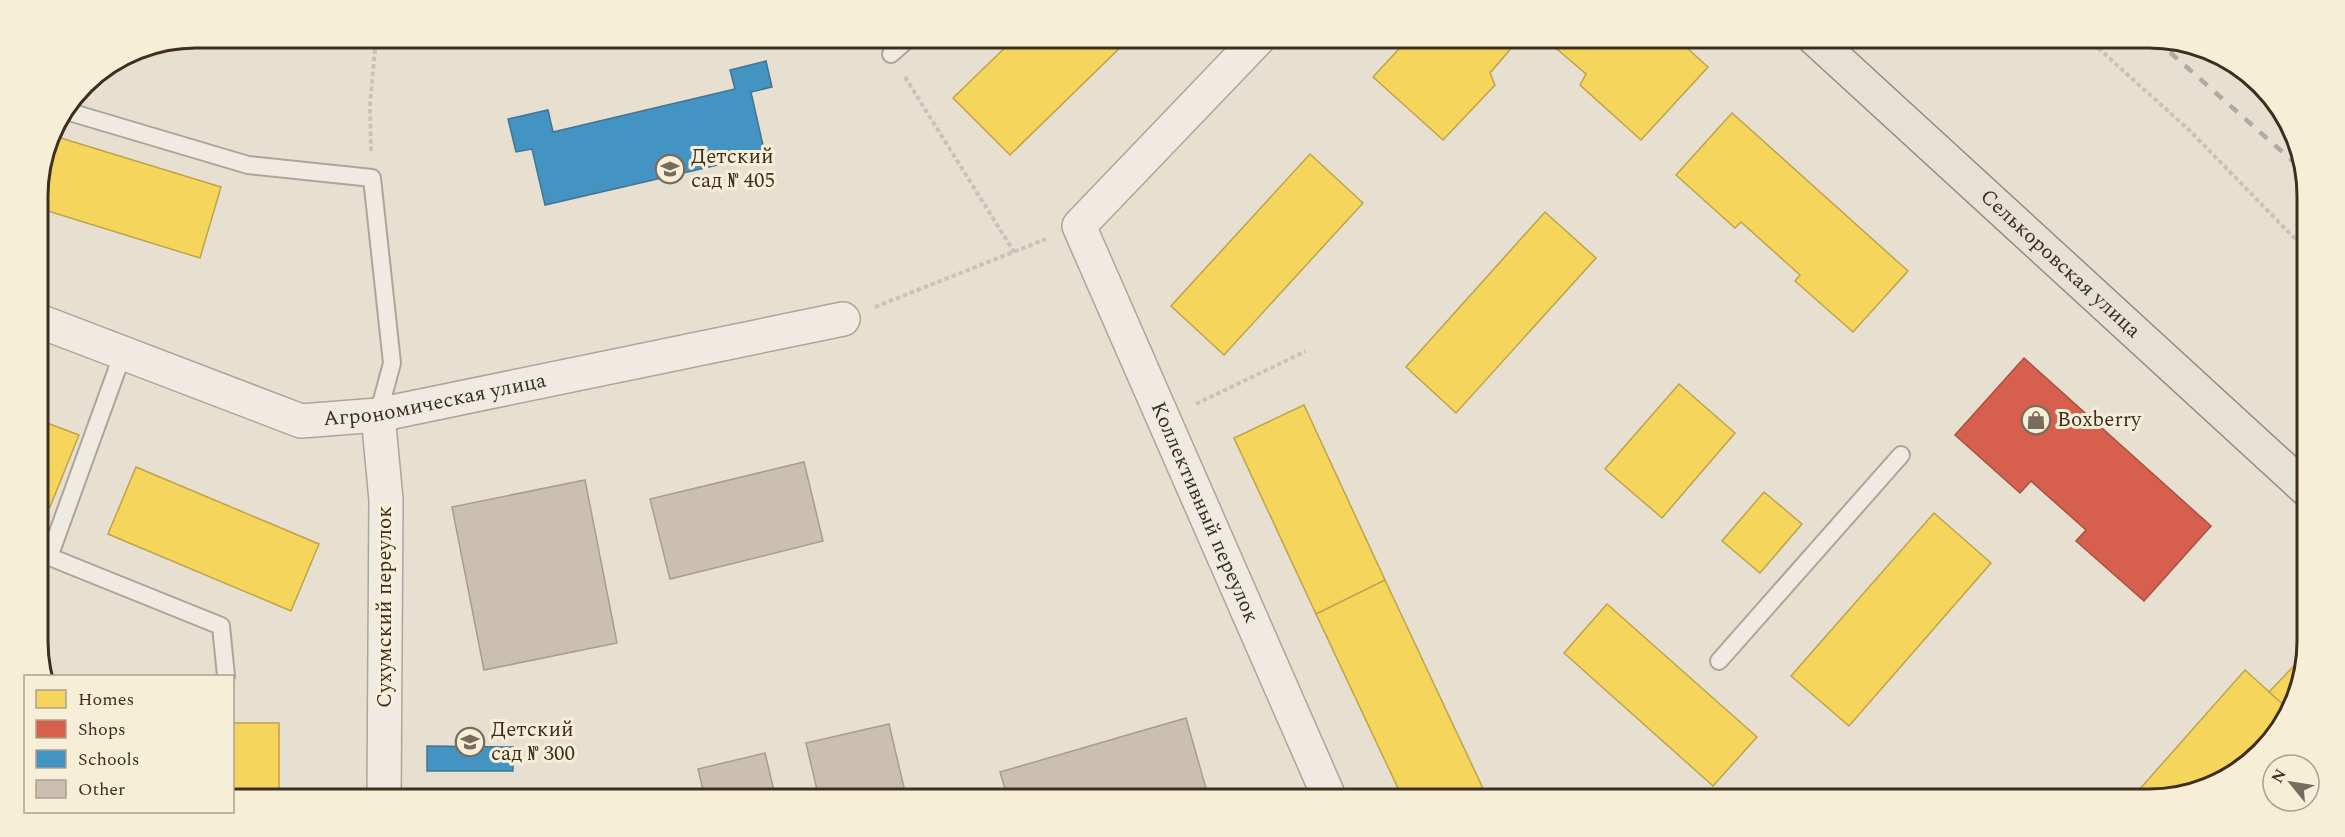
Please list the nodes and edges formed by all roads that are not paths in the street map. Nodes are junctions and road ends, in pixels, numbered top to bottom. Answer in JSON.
{"nodes":[{"id":1,"x":898,"y":48,"type":"edge"},
{"id":2,"x":1249,"y":48,"type":"edge"},
{"id":3,"x":1825,"y":48,"type":"edge"},
{"id":4,"x":891,"y":54,"type":"road end"},
{"id":5,"x":74,"y":113,"type":"edge"},
{"id":6,"x":843,"y":319,"type":"road end"},
{"id":7,"x":48,"y":324,"type":"edge"},
{"id":8,"x":123,"y":353,"type":"junction"},
{"id":9,"x":378,"y":415,"type":"junction"},
{"id":10,"x":1901,"y":455,"type":"dead end"},
{"id":11,"x":2297,"y":481,"type":"edge"},
{"id":12,"x":48,"y":545,"type":"edge"},
{"id":13,"x":48,"y":557,"type":"edge"},
{"id":14,"x":1719,"y":661,"type":"dead end"},
{"id":15,"x":226,"y":675,"type":"edge"},
{"id":16,"x":384,"y":789,"type":"edge"},
{"id":17,"x":1326,"y":789,"type":"edge"}],
"edges":[{"from":1,"to":4,"type":"lane"},
{"from":2,"to":17,"type":"street","name":"Коллективный переулок"},
{"from":3,"to":11,"type":"main road","name":"Селькоровская улица"},
{"from":5,"to":9,"type":"lane"},
{"from":6,"to":9,"type":"street","name":"Агрономическая улица"},
{"from":7,"to":8,"type":"street","name":"Агрономическая улица"},
{"from":8,"to":9,"type":"street","name":"Агрономическая улица"},
{"from":8,"to":12,"type":"lane"},
{"from":9,"to":16,"type":"street","name":"Сухумский переулок"},
{"from":10,"to":14,"type":"lane"},
{"from":13,"to":15,"type":"lane"}]}
